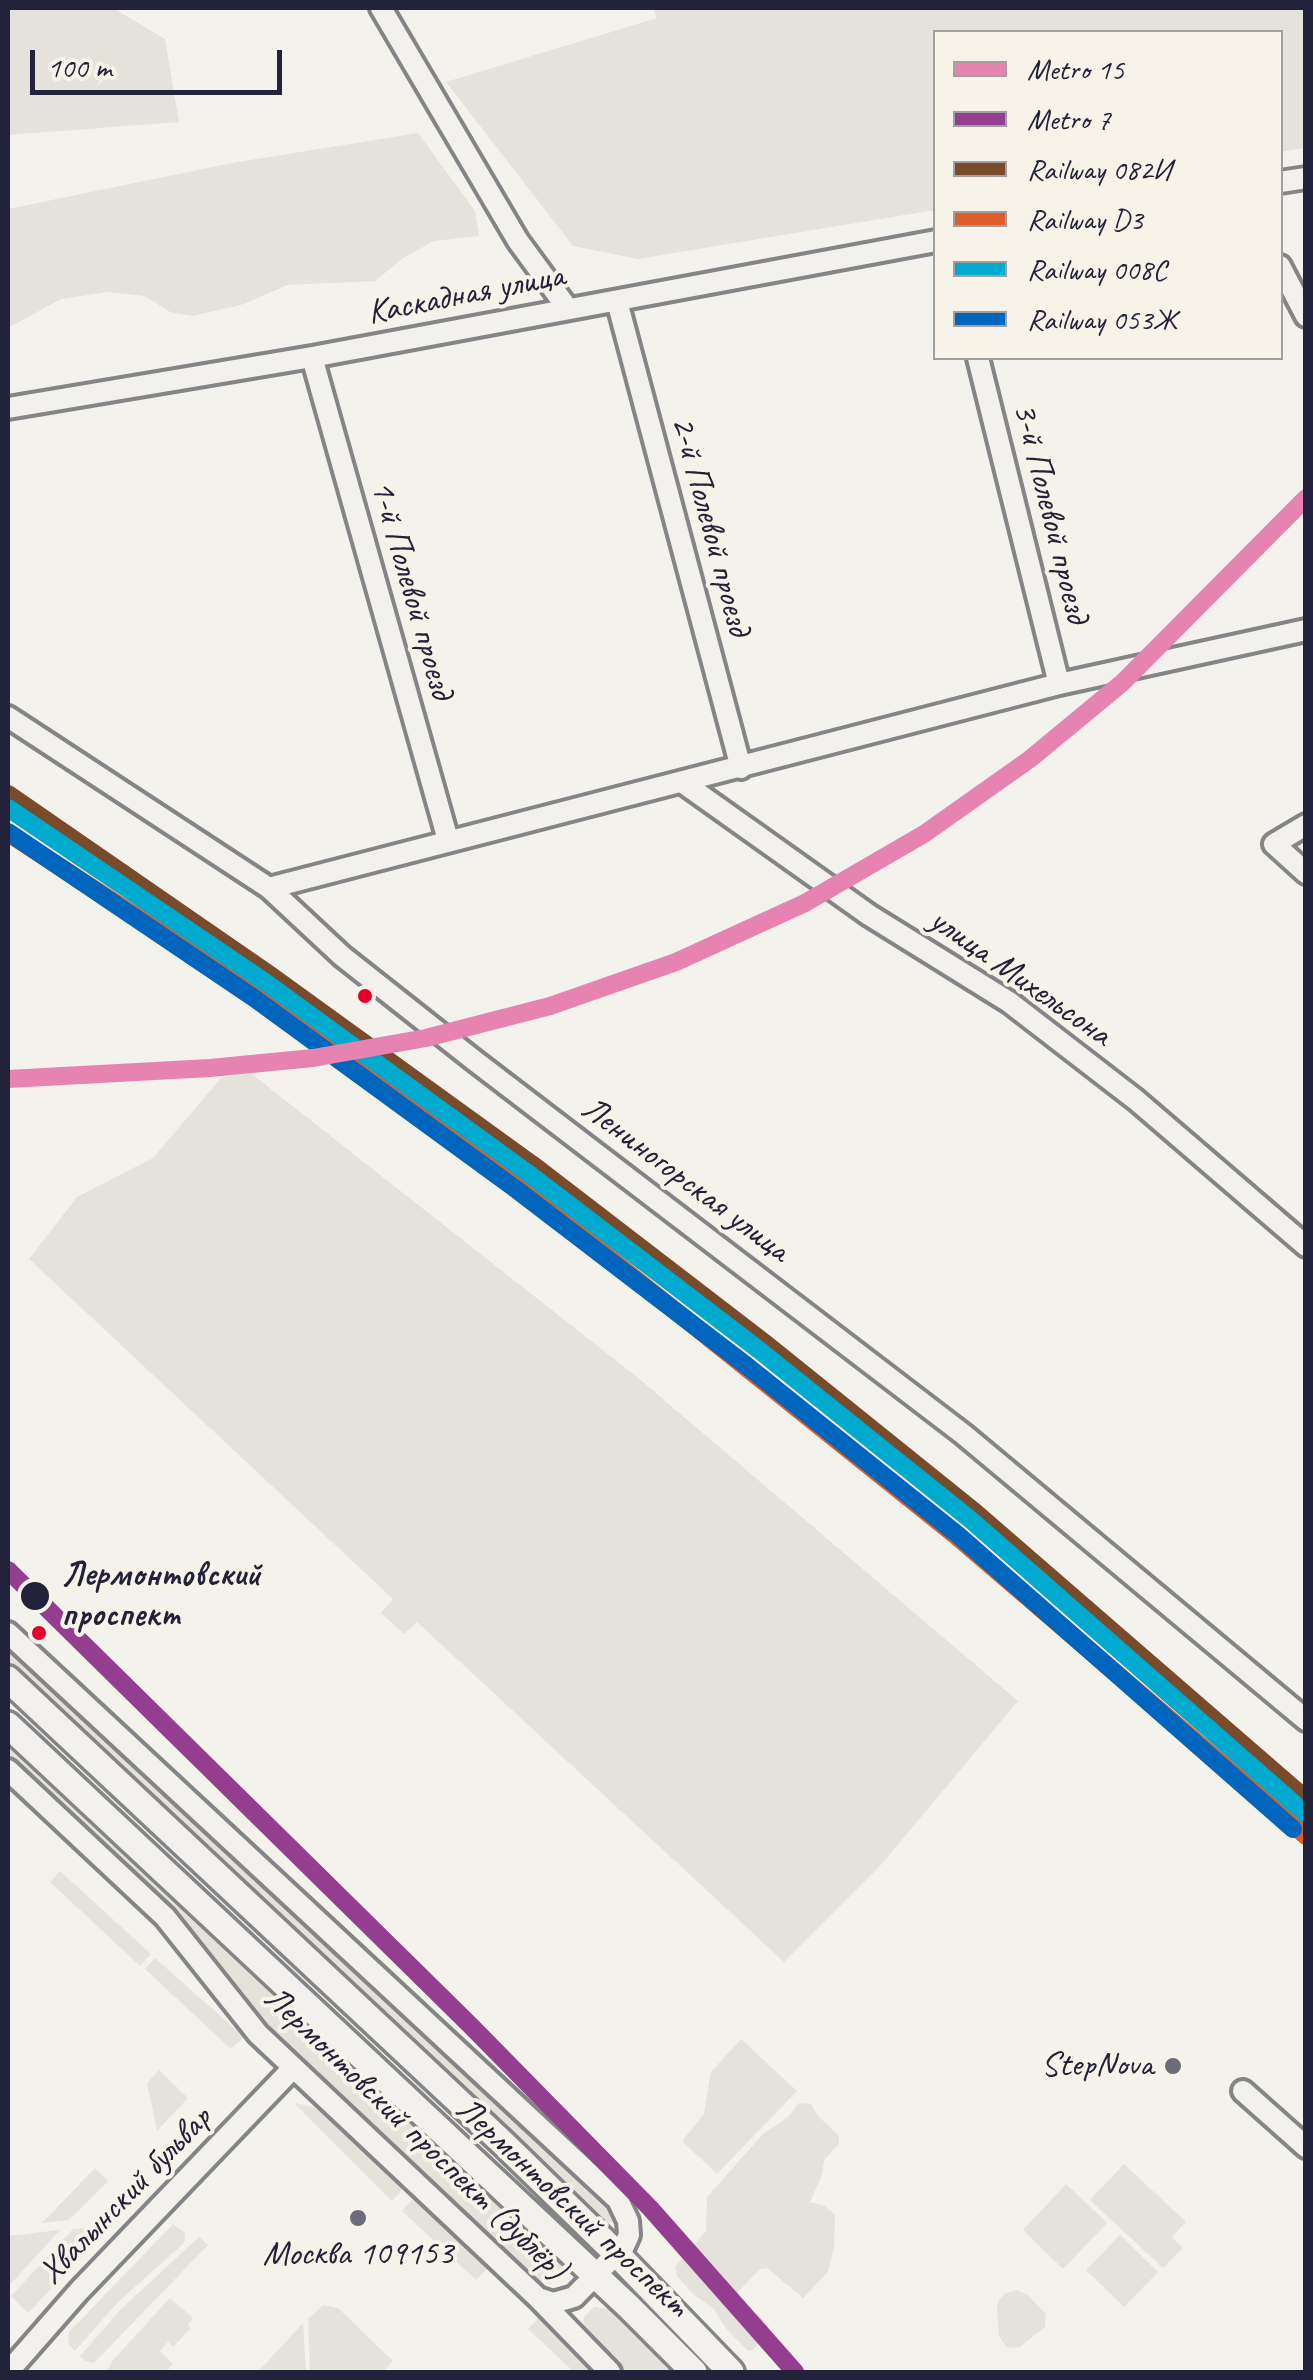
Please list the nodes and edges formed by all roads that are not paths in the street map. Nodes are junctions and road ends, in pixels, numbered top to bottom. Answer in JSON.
{"nodes":[{"id":1,"x":381,"y":8,"type":"edge"},
{"id":2,"x":933,"y":242,"type":"edge"},
{"id":3,"x":1283,"y":272,"type":"edge"},
{"id":4,"x":617,"y":300,"type":"junction"},
{"id":5,"x":568,"y":309,"type":"junction"},
{"id":6,"x":1306,"y":316,"type":"edge"},
{"id":7,"x":312,"y":357,"type":"junction"},
{"id":8,"x":978,"y":360,"type":"edge"},
{"id":9,"x":8,"y":408,"type":"edge"},
{"id":10,"x":1306,"y":630,"type":"edge"},
{"id":11,"x":1059,"y":684,"type":"junction"},
{"id":12,"x":8,"y":716,"type":"edge"},
{"id":13,"x":741,"y":768,"type":"junction"},
{"id":14,"x":682,"y":782,"type":"junction"},
{"id":15,"x":1306,"y":825,"type":"edge"},
{"id":16,"x":448,"y":840,"type":"junction"},
{"id":17,"x":1306,"y":873,"type":"edge"},
{"id":18,"x":269,"y":888,"type":"junction"},
{"id":19,"x":1306,"y":1246,"type":"edge"},
{"id":20,"x":8,"y":1634,"type":"edge"},
{"id":21,"x":8,"y":1679,"type":"edge"},
{"id":22,"x":1306,"y":1720,"type":"edge"},
{"id":23,"x":8,"y":1725,"type":"edge"},
{"id":24,"x":8,"y":1770,"type":"edge"},
{"id":25,"x":293,"y":2068,"type":"junction"},
{"id":26,"x":1243,"y":2091,"type":"dead end"},
{"id":27,"x":1306,"y":2147,"type":"edge"},
{"id":28,"x":617,"y":2254,"type":"junction"},
{"id":29,"x":596,"y":2277,"type":"junction"},
{"id":30,"x":538,"y":2298,"type":"junction"},
{"id":31,"x":8,"y":2372,"type":"edge"},
{"id":32,"x":610,"y":2372,"type":"edge"},
{"id":33,"x":694,"y":2372,"type":"edge"},
{"id":34,"x":731,"y":2372,"type":"edge"}],
"edges":[{"from":1,"to":5,"type":"street"},
{"from":2,"to":4,"type":"street","name":"Каскадная улица"},
{"from":3,"to":6,"type":"street"},
{"from":4,"to":5,"type":"street","name":"Каскадная улица"},
{"from":4,"to":13,"type":"street","name":"2-й Полевой проезд"},
{"from":5,"to":7,"type":"street","name":"Каскадная улица"},
{"from":7,"to":9,"type":"street","name":"Каскадная улица"},
{"from":7,"to":16,"type":"street","name":"1-й Полевой проезд"},
{"from":8,"to":11,"type":"street","name":"3-й Полевой проезд"},
{"from":10,"to":11,"type":"street"},
{"from":11,"to":13,"type":"street"},
{"from":12,"to":18,"type":"street","name":"Лениногорская улица"},
{"from":13,"to":14,"type":"street"},
{"from":14,"to":16,"type":"street"},
{"from":14,"to":19,"type":"street","name":"улица Михельсона"},
{"from":15,"to":17,"type":"street"},
{"from":16,"to":18,"type":"street"},
{"from":18,"to":22,"type":"street","name":"Лениногорская улица"},
{"from":20,"to":28,"type":"street","name":"Лермонтовский проспект (дублёр)"},
{"from":21,"to":28,"type":"main road","name":"Лермонтовский проспект"},
{"from":23,"to":29,"type":"main road","name":"Лермонтовский проспект"},
{"from":24,"to":25,"type":"street","name":"Лермонтовский проспект (дублёр)"},
{"from":25,"to":30,"type":"street","name":"Лермонтовский проспект (дублёр)"},
{"from":25,"to":31,"type":"street","name":"Хвалынский бульвар"},
{"from":26,"to":27,"type":"street"},
{"from":28,"to":29,"type":"street"},
{"from":28,"to":34,"type":"main road","name":"Лермонтовский проспект"},
{"from":29,"to":30,"type":"street"},
{"from":29,"to":33,"type":"main road","name":"Лермонтовский проспект"},
{"from":30,"to":32,"type":"street","name":"Лермонтовский проспект (дублёр)"}]}
